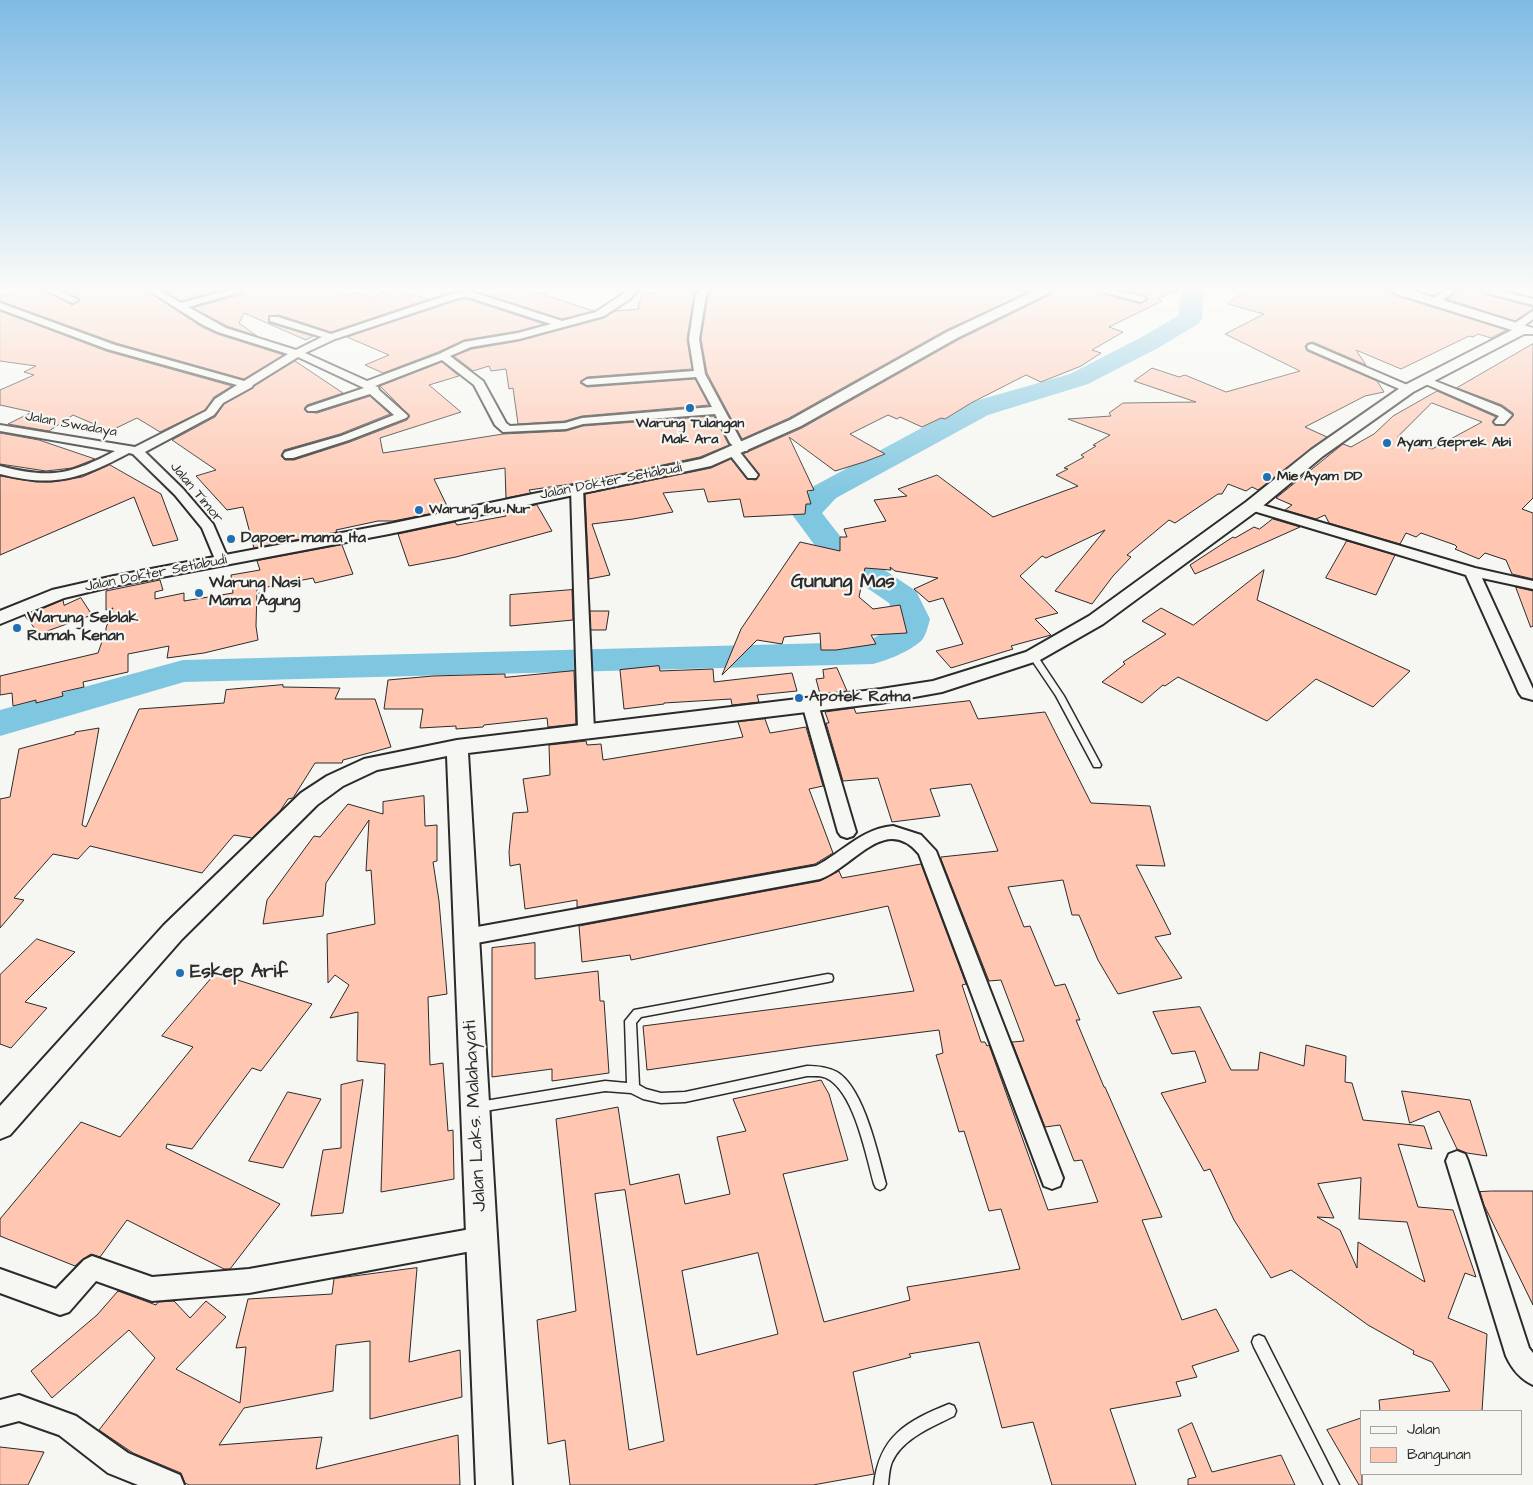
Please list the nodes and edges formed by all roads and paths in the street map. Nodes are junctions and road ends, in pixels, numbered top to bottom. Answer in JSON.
{"nodes":[{"id":1,"x":155,"y":359,"type":"edge"},
{"id":2,"x":287,"y":359,"type":"edge"},
{"id":3,"x":311,"y":359,"type":"edge"},
{"id":4,"x":435,"y":359,"type":"edge"},
{"id":5,"x":447,"y":359,"type":"edge"},
{"id":6,"x":697,"y":359,"type":"edge"},
{"id":7,"x":909,"y":359,"type":"edge"},
{"id":8,"x":1346,"y":359,"type":"edge"},
{"id":9,"x":1464,"y":359,"type":"edge"},
{"id":10,"x":700,"y":374,"type":"junction"},
{"id":11,"x":587,"y":382,"type":"dead end"},
{"id":12,"x":248,"y":385,"type":"junction"},
{"id":13,"x":1417,"y":385,"type":"junction"},
{"id":14,"x":370,"y":387,"type":"junction"},
{"id":15,"x":312,"y":409,"type":"dead end"},
{"id":16,"x":717,"y":410,"type":"junction"},
{"id":17,"x":1500,"y":422,"type":"dead end"},
{"id":18,"x":0,"y":428,"type":"edge"},
{"id":19,"x":131,"y":450,"type":"junction"},
{"id":20,"x":738,"y":450,"type":"junction"},
{"id":21,"x":289,"y":455,"type":"dead end"},
{"id":22,"x":0,"y":470,"type":"edge"},
{"id":23,"x":752,"y":475,"type":"dead end"},
{"id":24,"x":577,"y":488,"type":"junction"},
{"id":25,"x":1252,"y":506,"type":"junction"},
{"id":26,"x":222,"y":561,"type":"junction"},
{"id":27,"x":1472,"y":572,"type":"junction"},
{"id":28,"x":1533,"y":585,"type":"edge"},
{"id":29,"x":0,"y":618,"type":"edge"},
{"id":30,"x":583,"y":642,"type":"joint"},
{"id":31,"x":1033,"y":656,"type":"junction"},
{"id":32,"x":1533,"y":695,"type":"edge"},
{"id":33,"x":810,"y":704,"type":"junction"},
{"id":34,"x":586,"y":730,"type":"junction"},
{"id":35,"x":457,"y":747,"type":"junction"},
{"id":36,"x":1097,"y":765,"type":"dead end"},
{"id":37,"x":848,"y":832,"type":"dead end"},
{"id":38,"x":466,"y":937,"type":"junction"},
{"id":39,"x":828,"y":978,"type":"dead end"},
{"id":40,"x":633,"y":1088,"type":"junction"},
{"id":41,"x":476,"y":1108,"type":"junction"},
{"id":42,"x":0,"y":1126,"type":"edge"},
{"id":43,"x":1457,"y":1161,"type":"dead end"},
{"id":44,"x":1052,"y":1178,"type":"dead end"},
{"id":45,"x":880,"y":1184,"type":"dead end"},
{"id":46,"x":482,"y":1238,"type":"junction"},
{"id":47,"x":0,"y":1281,"type":"edge"},
{"id":48,"x":1260,"y":1342,"type":"dead end"},
{"id":49,"x":1533,"y":1372,"type":"edge"},
{"id":50,"x":949,"y":1411,"type":"dead end"},
{"id":51,"x":0,"y":1413,"type":"edge"},
{"id":52,"x":170,"y":1485,"type":"edge"},
{"id":53,"x":494,"y":1485,"type":"edge"},
{"id":54,"x":881,"y":1485,"type":"edge"},
{"id":55,"x":1332,"y":1485,"type":"edge"}],
"edges":[{"from":1,"to":12,"type":"street"},
{"from":2,"to":12,"type":"street"},
{"from":3,"to":14,"type":"street"},
{"from":4,"to":14,"type":"street"},
{"from":5,"to":16,"type":"street"},
{"from":6,"to":10,"type":"street"},
{"from":7,"to":20,"type":"street","name":"Jalan Dokter Setiabudi"},
{"from":8,"to":13,"type":"street"},
{"from":9,"to":13,"type":"street"},
{"from":10,"to":11,"type":"street"},
{"from":10,"to":16,"type":"street"},
{"from":12,"to":19,"type":"street"},
{"from":13,"to":17,"type":"street"},
{"from":13,"to":25,"type":"street"},
{"from":14,"to":15,"type":"street"},
{"from":14,"to":21,"type":"street"},
{"from":16,"to":20,"type":"street"},
{"from":18,"to":19,"type":"street","name":"Jalan Swadaya"},
{"from":19,"to":22,"type":"street"},
{"from":19,"to":26,"type":"street","name":"Jalan Timor"},
{"from":20,"to":23,"type":"street"},
{"from":20,"to":24,"type":"street","name":"Jalan Dokter Setiabudi"},
{"from":24,"to":26,"type":"street","name":"Jalan Dokter Setiabudi"},
{"from":24,"to":30,"type":"street"},
{"from":25,"to":27,"type":"street"},
{"from":25,"to":31,"type":"street"},
{"from":26,"to":29,"type":"street","name":"Jalan Dokter Setiabudi"},
{"from":27,"to":28,"type":"street"},
{"from":27,"to":32,"type":"street"},
{"from":30,"to":34,"type":"street"},
{"from":31,"to":33,"type":"street"},
{"from":31,"to":36,"type":"lane"},
{"from":33,"to":34,"type":"street"},
{"from":33,"to":37,"type":"street"},
{"from":34,"to":35,"type":"street"},
{"from":35,"to":38,"type":"street","name":"Jalan Laks. Malahayati"},
{"from":35,"to":42,"type":"street"},
{"from":38,"to":41,"type":"street","name":"Jalan Laks. Malahayati"},
{"from":38,"to":44,"type":"street"},
{"from":39,"to":40,"type":"lane"},
{"from":40,"to":41,"type":"lane"},
{"from":40,"to":45,"type":"lane"},
{"from":41,"to":46,"type":"street","name":"Jalan Laks. Malahayati"},
{"from":43,"to":49,"type":"street"},
{"from":46,"to":47,"type":"street"},
{"from":46,"to":53,"type":"street","name":"Jalan Laks. Malahayati"},
{"from":48,"to":55,"type":"lane"},
{"from":50,"to":54,"type":"lane"},
{"from":51,"to":52,"type":"street"}]}
